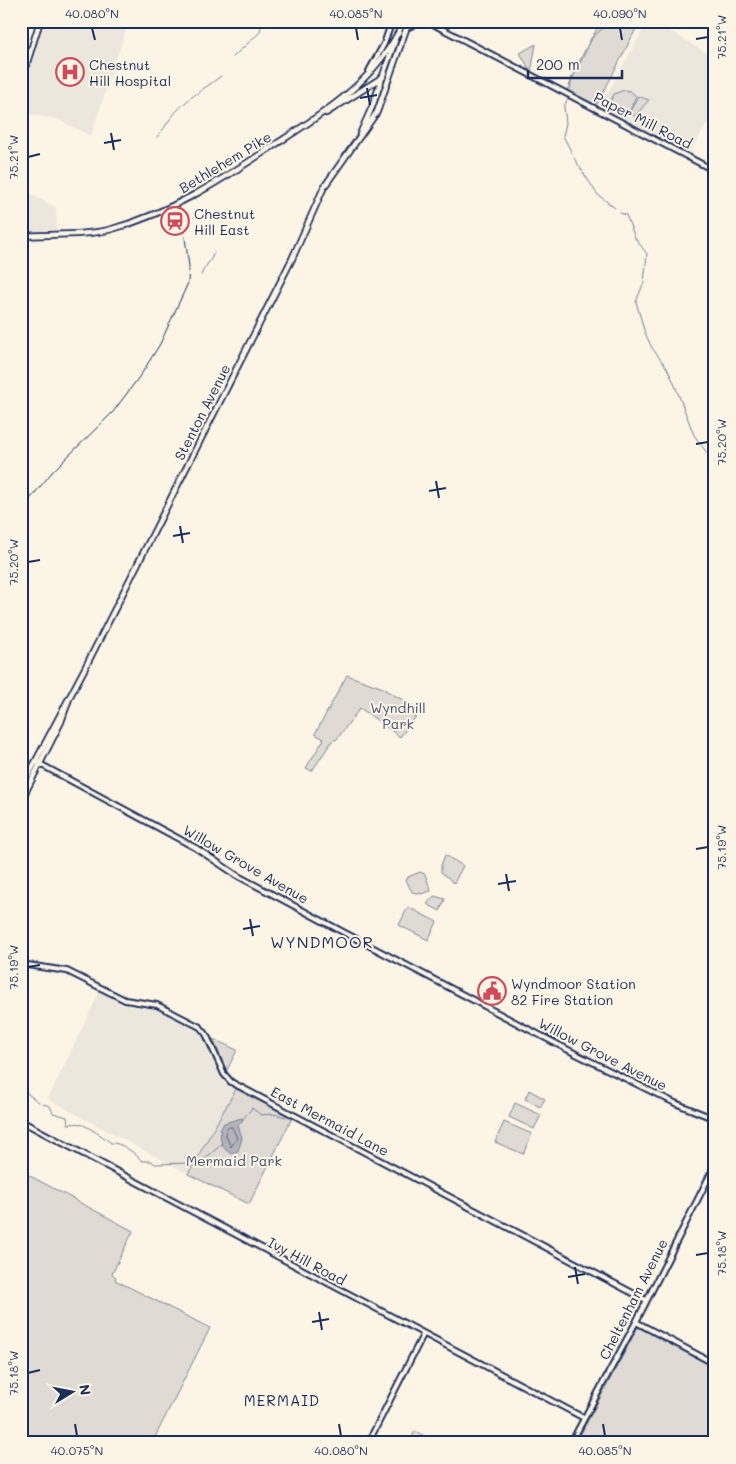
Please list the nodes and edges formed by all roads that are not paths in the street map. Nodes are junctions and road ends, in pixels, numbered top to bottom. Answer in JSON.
{"nodes":[{"id":1,"x":40,"y":21,"type":"edge"},
{"id":2,"x":392,"y":21,"type":"edge"},
{"id":3,"x":403,"y":21,"type":"edge"},
{"id":4,"x":410,"y":21,"type":"edge"},
{"id":5,"x":429,"y":23,"type":"edge"},
{"id":6,"x":406,"y":30,"type":"junction"},
{"id":7,"x":398,"y":33,"type":"junction"},
{"id":8,"x":394,"y":66,"type":"junction"},
{"id":9,"x":366,"y":76,"type":"junction"},
{"id":10,"x":383,"y":77,"type":"junction"},
{"id":11,"x":21,"y":82,"type":"edge"},
{"id":12,"x":318,"y":116,"type":"junction"},
{"id":13,"x":358,"y":137,"type":"junction"},
{"id":14,"x":715,"y":171,"type":"edge"},
{"id":15,"x":21,"y":236,"type":"edge"},
{"id":16,"x":37,"y":763,"type":"junction"},
{"id":17,"x":21,"y":789,"type":"edge"},
{"id":18,"x":21,"y":801,"type":"edge"},
{"id":19,"x":21,"y":964,"type":"edge"},
{"id":20,"x":715,"y":1119,"type":"edge"},
{"id":21,"x":21,"y":1122,"type":"edge"},
{"id":22,"x":715,"y":1165,"type":"edge"},
{"id":23,"x":646,"y":1300,"type":"junction"},
{"id":24,"x":636,"y":1322,"type":"junction"},
{"id":25,"x":423,"y":1335,"type":"junction"},
{"id":26,"x":715,"y":1364,"type":"edge"},
{"id":27,"x":584,"y":1418,"type":"junction"},
{"id":28,"x":368,"y":1443,"type":"edge"},
{"id":29,"x":571,"y":1443,"type":"edge"}],
"edges":[{"from":1,"to":11,"type":"main road"},
{"from":2,"to":9,"type":"street"},
{"from":3,"to":7,"type":"main road","name":"Stenton Avenue"},
{"from":4,"to":6,"type":"main road","name":"Stenton Avenue"},
{"from":5,"to":6,"type":"street"},
{"from":5,"to":14,"type":"street","name":"Paper Mill Road"},
{"from":6,"to":8,"type":"main road","name":"Stenton Avenue"},
{"from":7,"to":9,"type":"main road","name":"Bethlehem Pike"},
{"from":7,"to":10,"type":"main road","name":"Stenton Avenue"},
{"from":8,"to":10,"type":"main road","name":"Bethlehem Pike"},
{"from":8,"to":13,"type":"main road","name":"Stenton Avenue"},
{"from":9,"to":12,"type":"main road","name":"Bethlehem Pike"},
{"from":10,"to":12,"type":"main road","name":"Bethlehem Pike"},
{"from":10,"to":13,"type":"main road","name":"Stenton Avenue"},
{"from":12,"to":15,"type":"main road","name":"Bethlehem Pike"},
{"from":13,"to":16,"type":"main road","name":"Stenton Avenue"},
{"from":16,"to":17,"type":"main road","name":"Stenton Avenue"},
{"from":16,"to":18,"type":"main road","name":"Stenton Avenue"},
{"from":16,"to":20,"type":"street","name":"Willow Grove Avenue"},
{"from":19,"to":23,"type":"street","name":"East Mermaid Lane"},
{"from":21,"to":25,"type":"street","name":"Ivy Hill Road"},
{"from":22,"to":23,"type":"street","name":"Cheltenham Avenue"},
{"from":23,"to":24,"type":"street","name":"Cheltenham Avenue"},
{"from":24,"to":26,"type":"street"},
{"from":24,"to":27,"type":"street","name":"Cheltenham Avenue"},
{"from":25,"to":27,"type":"street","name":"Ivy Hill Road"},
{"from":25,"to":28,"type":"street"},
{"from":27,"to":29,"type":"street","name":"Cheltenham Avenue"}]}
